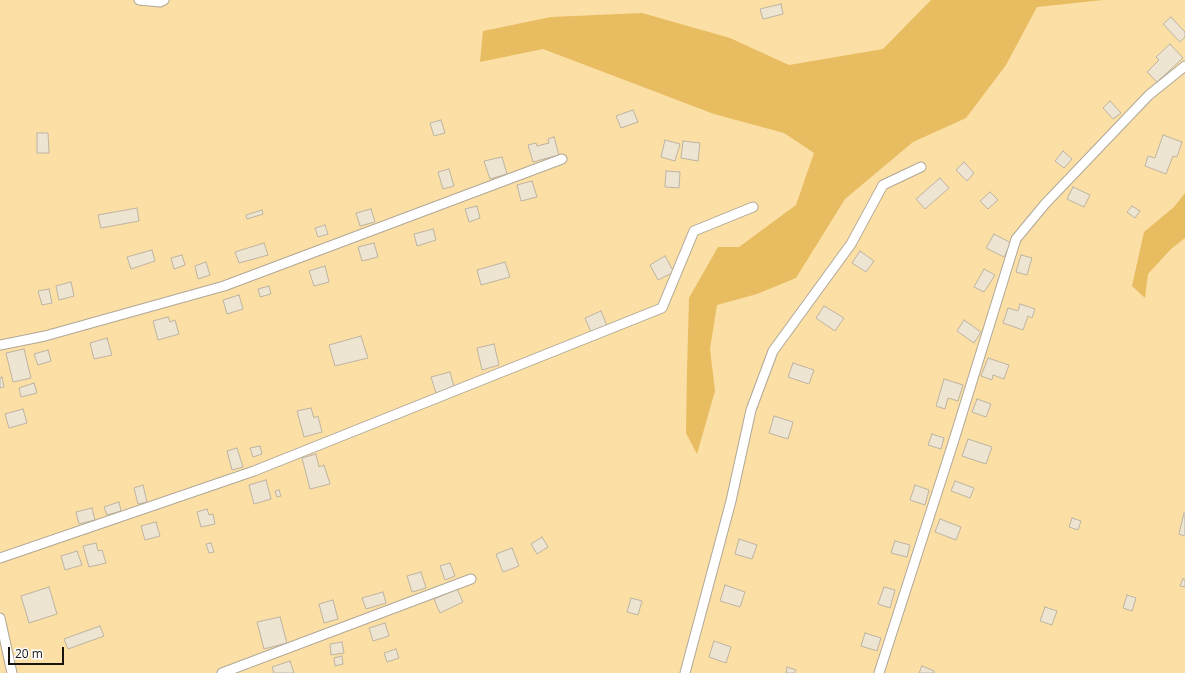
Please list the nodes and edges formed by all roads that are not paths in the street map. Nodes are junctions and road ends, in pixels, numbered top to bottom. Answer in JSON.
{"nodes":[{"id":1,"x":139,"y":0,"type":"edge"},
{"id":2,"x":164,"y":0,"type":"edge"},
{"id":3,"x":1185,"y":66,"type":"edge"},
{"id":4,"x":562,"y":159,"type":"dead end"},
{"id":5,"x":921,"y":167,"type":"dead end"},
{"id":6,"x":753,"y":207,"type":"dead end"},
{"id":7,"x":0,"y":345,"type":"edge"},
{"id":8,"x":0,"y":558,"type":"edge"},
{"id":9,"x":471,"y":579,"type":"dead end"},
{"id":10,"x":0,"y":618,"type":"edge"},
{"id":11,"x":12,"y":673,"type":"edge"},
{"id":12,"x":222,"y":673,"type":"edge"},
{"id":13,"x":685,"y":673,"type":"edge"},
{"id":14,"x":879,"y":673,"type":"edge"}],
"edges":[{"from":1,"to":2,"type":"lane"},
{"from":3,"to":14,"type":"lane"},
{"from":4,"to":7,"type":"lane"},
{"from":5,"to":13,"type":"lane"},
{"from":6,"to":8,"type":"lane"},
{"from":9,"to":12,"type":"lane"},
{"from":10,"to":11,"type":"lane"}]}
